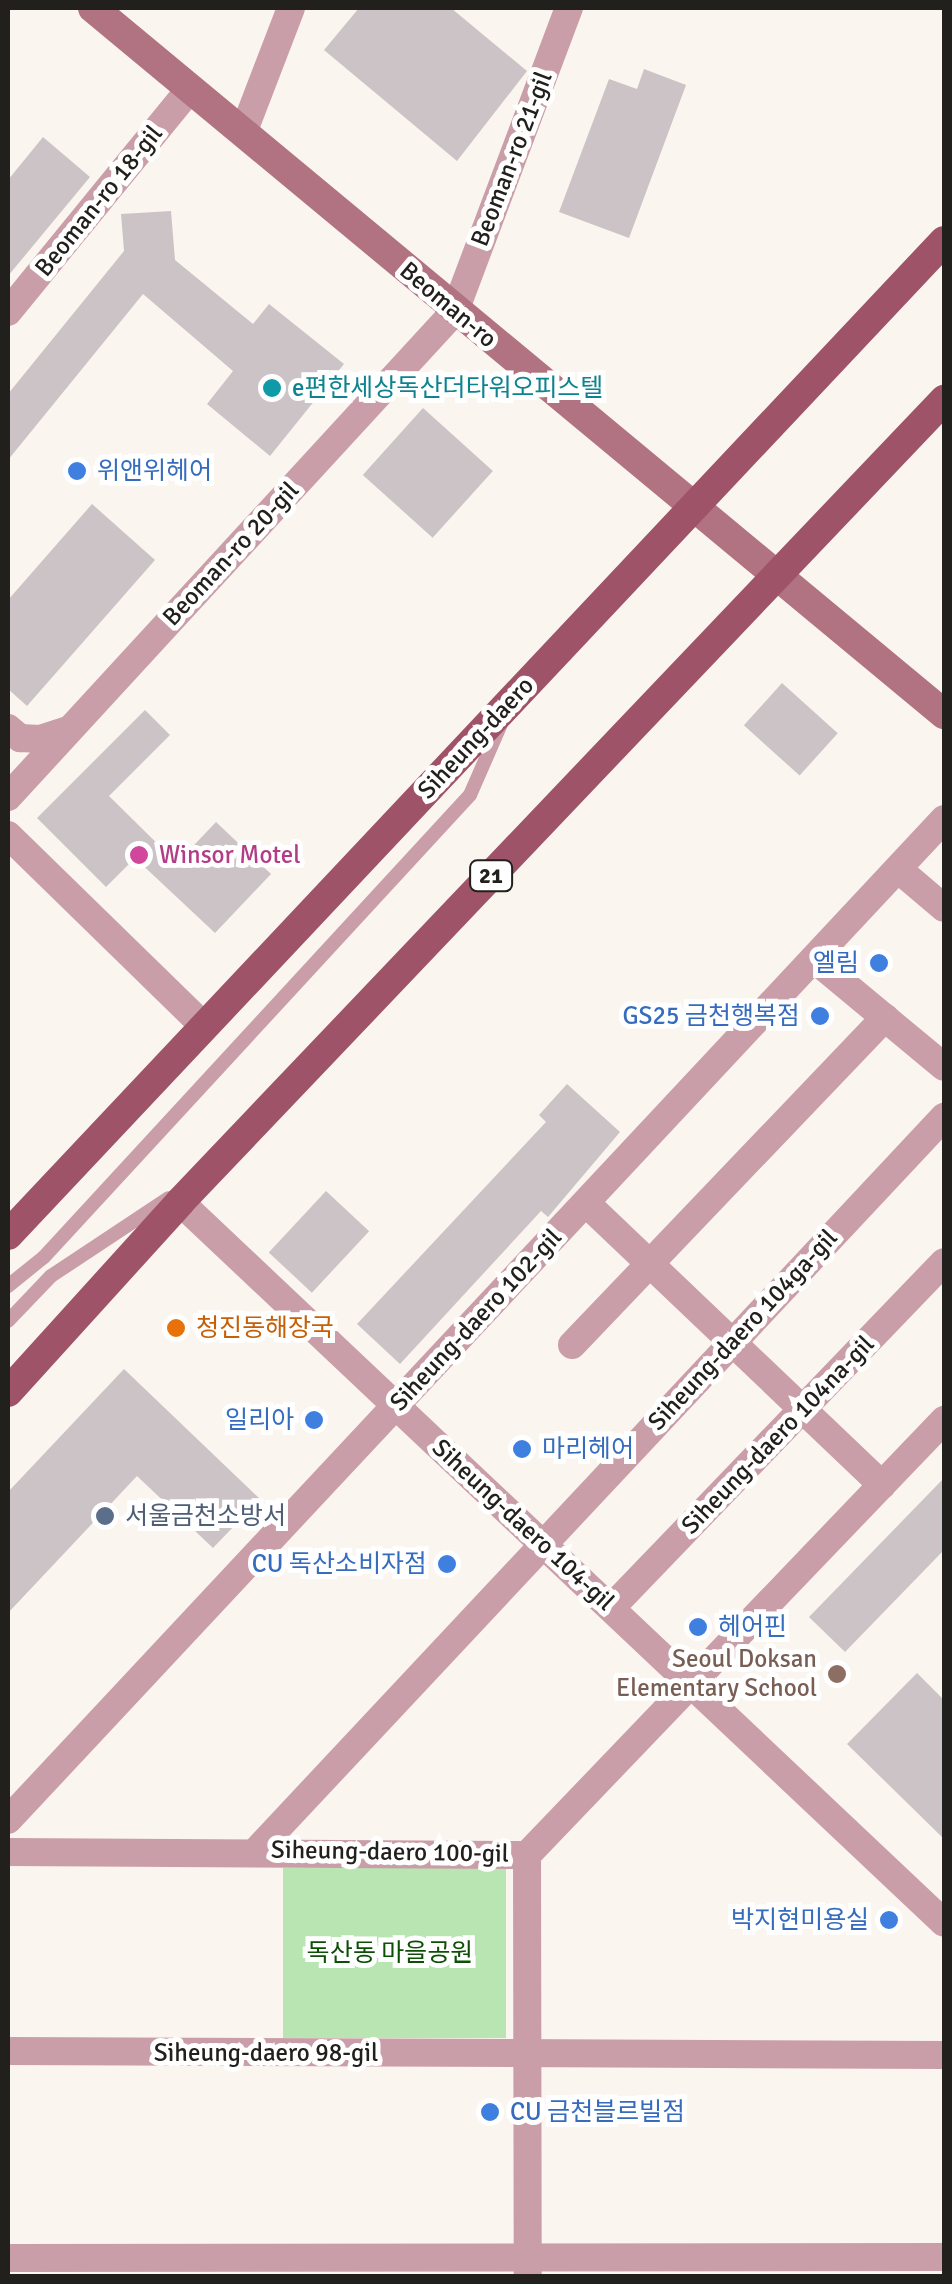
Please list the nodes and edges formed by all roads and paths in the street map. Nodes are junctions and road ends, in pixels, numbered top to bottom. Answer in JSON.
{"nodes":[{"id":1,"x":93,"y":8,"type":"edge"},
{"id":2,"x":291,"y":8,"type":"edge"},
{"id":3,"x":569,"y":8,"type":"edge"},
{"id":4,"x":190,"y":89,"type":"junction"},
{"id":5,"x":243,"y":133,"type":"junction"},
{"id":6,"x":944,"y":241,"type":"edge"},
{"id":7,"x":454,"y":310,"type":"junction"},
{"id":8,"x":8,"y":312,"type":"edge"},
{"id":9,"x":944,"y":400,"type":"edge"},
{"id":10,"x":692,"y":510,"type":"junction"},
{"id":11,"x":775,"y":578,"type":"junction"},
{"id":12,"x":511,"y":701,"type":"junction"},
{"id":13,"x":944,"y":714,"type":"edge"},
{"id":14,"x":8,"y":728,"type":"edge"},
{"id":15,"x":70,"y":729,"type":"junction"},
{"id":16,"x":8,"y":797,"type":"edge"},
{"id":17,"x":944,"y":819,"type":"edge"},
{"id":18,"x":8,"y":835,"type":"edge"},
{"id":19,"x":898,"y":869,"type":"junction"},
{"id":20,"x":944,"y":908,"type":"edge"},
{"id":21,"x":814,"y":959,"type":"junction"},
{"id":22,"x":884,"y":1017,"type":"junction"},
{"id":23,"x":204,"y":1026,"type":"junction"},
{"id":24,"x":944,"y":1067,"type":"edge"},
{"id":25,"x":944,"y":1117,"type":"edge"},
{"id":26,"x":208,"y":1173,"type":"junction"},
{"id":27,"x":180,"y":1202,"type":"junction"},
{"id":28,"x":586,"y":1203,"type":"junction"},
{"id":29,"x":8,"y":1235,"type":"edge"},
{"id":30,"x":944,"y":1262,"type":"edge"},
{"id":31,"x":650,"y":1264,"type":"junction"},
{"id":32,"x":8,"y":1286,"type":"edge"},
{"id":33,"x":8,"y":1321,"type":"edge"},
{"id":34,"x":732,"y":1342,"type":"junction"},
{"id":35,"x":572,"y":1344,"type":"dead end"},
{"id":36,"x":8,"y":1392,"type":"edge"},
{"id":37,"x":396,"y":1406,"type":"junction"},
{"id":38,"x":803,"y":1409,"type":"junction"},
{"id":39,"x":944,"y":1420,"type":"edge"},
{"id":40,"x":882,"y":1485,"type":"junction"},
{"id":41,"x":542,"y":1543,"type":"junction"},
{"id":42,"x":610,"y":1608,"type":"junction"},
{"id":43,"x":691,"y":1684,"type":"junction"},
{"id":44,"x":8,"y":1820,"type":"edge"},
{"id":45,"x":256,"y":1850,"type":"junction"},
{"id":46,"x":8,"y":1852,"type":"edge"},
{"id":47,"x":527,"y":1855,"type":"junction"},
{"id":48,"x":944,"y":1923,"type":"edge"},
{"id":49,"x":8,"y":2050,"type":"edge"},
{"id":50,"x":525,"y":2054,"type":"junction"},
{"id":51,"x":944,"y":2055,"type":"edge"},
{"id":52,"x":944,"y":2257,"type":"edge"},
{"id":53,"x":8,"y":2258,"type":"edge"},
{"id":54,"x":147,"y":2268,"type":"edge"},
{"id":55,"x":276,"y":2268,"type":"edge"},
{"id":56,"x":528,"y":2268,"type":"edge"}],
"edges":[{"from":1,"to":4,"type":"main road","name":"Beoman-ro"},
{"from":2,"to":5,"type":"street"},
{"from":3,"to":7,"type":"street","name":"Beoman-ro 21-gil"},
{"from":4,"to":5,"type":"main road","name":"Beoman-ro"},
{"from":4,"to":8,"type":"street","name":"Beoman-ro 18-gil"},
{"from":5,"to":7,"type":"main road","name":"Beoman-ro"},
{"from":6,"to":10,"type":"main road","name":"Siheung-daero"},
{"from":7,"to":10,"type":"main road","name":"Beoman-ro"},
{"from":7,"to":15,"type":"street","name":"Beoman-ro 20-gil"},
{"from":9,"to":11,"type":"main road","number":"21"},
{"from":10,"to":11,"type":"main road","name":"Beoman-ro"},
{"from":10,"to":12,"type":"main road","name":"Siheung-daero"},
{"from":11,"to":13,"type":"main road","name":"Beoman-ro"},
{"from":11,"to":26,"type":"main road","number":"21"},
{"from":12,"to":23,"type":"main road","name":"Siheung-daero"},
{"from":12,"to":32,"type":"lane"},
{"from":14,"to":15,"type":"street"},
{"from":15,"to":16,"type":"street","name":"Beoman-ro 20-gil"},
{"from":17,"to":19,"type":"street","name":"Siheung-daero 102-gil"},
{"from":18,"to":23,"type":"street"},
{"from":19,"to":20,"type":"street"},
{"from":19,"to":21,"type":"street","name":"Siheung-daero 102-gil"},
{"from":21,"to":22,"type":"street"},
{"from":21,"to":28,"type":"street","name":"Siheung-daero 102-gil"},
{"from":22,"to":24,"type":"street"},
{"from":22,"to":31,"type":"street"},
{"from":23,"to":29,"type":"main road","name":"Siheung-daero"},
{"from":25,"to":34,"type":"street","name":"Siheung-daero 104ga-gil"},
{"from":26,"to":27,"type":"main road","number":"21"},
{"from":26,"to":33,"type":"lane"},
{"from":27,"to":36,"type":"main road","number":"21"},
{"from":27,"to":37,"type":"street","name":"Siheung-daero 104-gil"},
{"from":28,"to":31,"type":"street"},
{"from":28,"to":37,"type":"street","name":"Siheung-daero 102-gil"},
{"from":30,"to":38,"type":"street","name":"Siheung-daero 104na-gil"},
{"from":31,"to":34,"type":"street"},
{"from":31,"to":35,"type":"street"},
{"from":34,"to":38,"type":"street"},
{"from":34,"to":41,"type":"street","name":"Siheung-daero 104ga-gil"},
{"from":37,"to":41,"type":"street","name":"Siheung-daero 104-gil"},
{"from":37,"to":44,"type":"street","name":"Siheung-daero 102-gil"},
{"from":38,"to":40,"type":"street"},
{"from":38,"to":42,"type":"street","name":"Siheung-daero 104na-gil"},
{"from":39,"to":40,"type":"street"},
{"from":40,"to":43,"type":"street"},
{"from":41,"to":42,"type":"street","name":"Siheung-daero 104-gil"},
{"from":41,"to":45,"type":"street","name":"Siheung-daero 100-gil"},
{"from":42,"to":43,"type":"street","name":"Siheung-daero 104-gil"},
{"from":43,"to":47,"type":"street","name":"Siheung-daero 100-gil"},
{"from":43,"to":48,"type":"street","name":"Siheung-daero 104-gil"},
{"from":45,"to":46,"type":"street","name":"Siheung-daero 100-gil"},
{"from":45,"to":47,"type":"street","name":"Siheung-daero 100-gil"},
{"from":47,"to":50,"type":"street"},
{"from":49,"to":50,"type":"street","name":"Siheung-daero 98-gil"},
{"from":50,"to":51,"type":"street","name":"Siheung-daero 98-gil"},
{"from":50,"to":56,"type":"street"},
{"from":52,"to":56,"type":"street"},
{"from":53,"to":54,"type":"street"},
{"from":54,"to":55,"type":"street"},
{"from":55,"to":56,"type":"street"}]}
